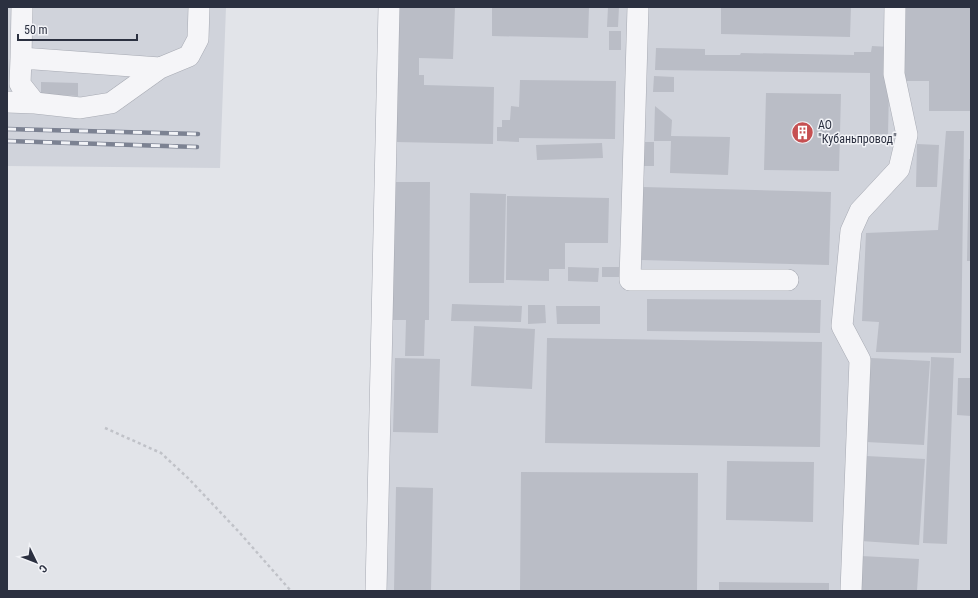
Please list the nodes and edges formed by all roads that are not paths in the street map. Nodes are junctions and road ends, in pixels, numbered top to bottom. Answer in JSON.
{"nodes":[{"id":1,"x":22,"y":7,"type":"edge"},
{"id":2,"x":199,"y":7,"type":"edge"},
{"id":3,"x":390,"y":7,"type":"edge"},
{"id":4,"x":638,"y":7,"type":"edge"},
{"id":5,"x":895,"y":7,"type":"edge"},
{"id":6,"x":21,"y":58,"type":"junction"},
{"id":7,"x":160,"y":68,"type":"junction"},
{"id":8,"x":7,"y":102,"type":"edge"},
{"id":9,"x":35,"y":103,"type":"junction"},
{"id":10,"x":788,"y":280,"type":"dead end"},
{"id":11,"x":376,"y":591,"type":"edge"},
{"id":12,"x":851,"y":591,"type":"edge"}],
"edges":[{"from":1,"to":6,"type":"lane"},
{"from":2,"to":7,"type":"lane"},
{"from":3,"to":11,"type":"lane"},
{"from":4,"to":10,"type":"lane"},
{"from":5,"to":12,"type":"lane"},
{"from":6,"to":7,"type":"lane"},
{"from":6,"to":9,"type":"lane"},
{"from":7,"to":9,"type":"lane"},
{"from":8,"to":9,"type":"lane"}]}
